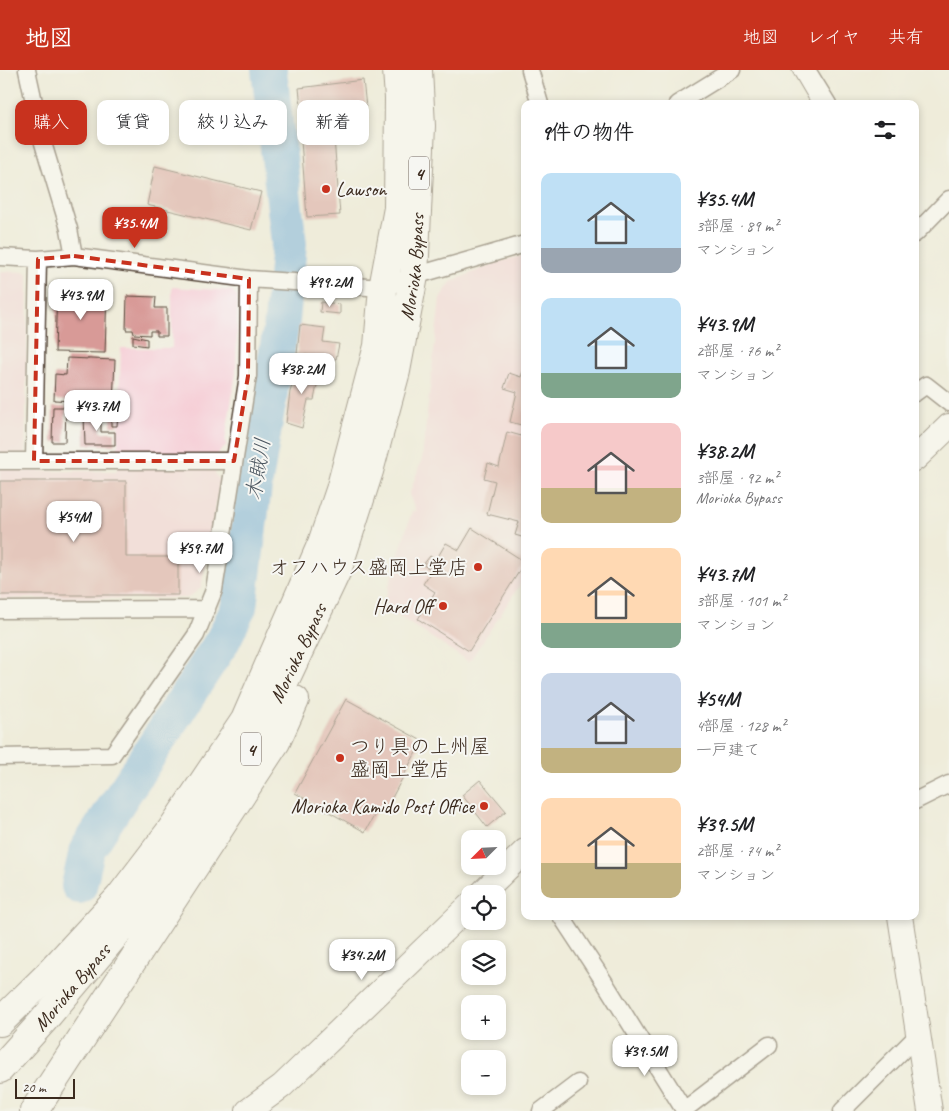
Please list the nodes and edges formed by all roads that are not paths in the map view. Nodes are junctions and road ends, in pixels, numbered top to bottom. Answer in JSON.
{"nodes":[{"id":1,"x":26,"y":70,"type":"edge"},
{"id":2,"x":397,"y":70,"type":"edge"},
{"id":3,"x":418,"y":70,"type":"edge"},
{"id":4,"x":530,"y":70,"type":"edge"},
{"id":5,"x":732,"y":70,"type":"edge"},
{"id":6,"x":796,"y":70,"type":"edge"},
{"id":7,"x":807,"y":70,"type":"edge"},
{"id":8,"x":539,"y":100,"type":"edge"},
{"id":9,"x":683,"y":100,"type":"edge"},
{"id":10,"x":815,"y":100,"type":"edge"},
{"id":11,"x":826,"y":100,"type":"edge"},
{"id":12,"x":949,"y":199,"type":"edge"},
{"id":13,"x":919,"y":230,"type":"edge"},
{"id":14,"x":521,"y":245,"type":"edge"},
{"id":15,"x":74,"y":256,"type":"junction"},
{"id":16,"x":0,"y":257,"type":"edge"},
{"id":17,"x":38,"y":259,"type":"junction"},
{"id":18,"x":414,"y":276,"type":"junction"},
{"id":19,"x":249,"y":279,"type":"junction"},
{"id":20,"x":383,"y":288,"type":"junction"},
{"id":21,"x":396,"y":371,"type":"junction"},
{"id":22,"x":919,"y":390,"type":"edge"},
{"id":23,"x":949,"y":403,"type":"edge"},
{"id":24,"x":949,"y":426,"type":"edge"},
{"id":25,"x":919,"y":456,"type":"edge"},
{"id":26,"x":0,"y":461,"type":"edge"},
{"id":27,"x":34,"y":461,"type":"junction"},
{"id":28,"x":234,"y":461,"type":"junction"},
{"id":29,"x":207,"y":609,"type":"junction"},
{"id":30,"x":0,"y":610,"type":"edge"},
{"id":31,"x":0,"y":757,"type":"edge"},
{"id":32,"x":949,"y":784,"type":"edge"},
{"id":33,"x":919,"y":799,"type":"edge"},
{"id":34,"x":521,"y":859,"type":"edge"},
{"id":35,"x":491,"y":885,"type":"edge"},
{"id":36,"x":461,"y":913,"type":"edge"},
{"id":37,"x":564,"y":920,"type":"edge"},
{"id":38,"x":901,"y":920,"type":"edge"},
{"id":39,"x":0,"y":1022,"type":"edge"},
{"id":40,"x":917,"y":1036,"type":"junction"},
{"id":41,"x":769,"y":1045,"type":"dead end"},
{"id":42,"x":68,"y":1057,"type":"junction"},
{"id":43,"x":0,"y":1069,"type":"edge"},
{"id":44,"x":578,"y":1083,"type":"dead end"},
{"id":45,"x":34,"y":1111,"type":"edge"},
{"id":46,"x":45,"y":1111,"type":"edge"},
{"id":47,"x":248,"y":1111,"type":"edge"},
{"id":48,"x":541,"y":1111,"type":"edge"},
{"id":49,"x":842,"y":1111,"type":"edge"},
{"id":50,"x":930,"y":1111,"type":"edge"}],
"edges":[{"from":1,"to":15,"type":"street"},
{"from":2,"to":20,"type":"highway","name":"Morioka Bypass","number":"4"},
{"from":3,"to":18,"type":"highway","name":"Morioka Bypass","number":"4"},
{"from":4,"to":8,"type":"street"},
{"from":5,"to":9,"type":"street"},
{"from":6,"to":10,"type":"lane"},
{"from":7,"to":11,"type":"street"},
{"from":12,"to":13,"type":"street"},
{"from":14,"to":18,"type":"street"},
{"from":15,"to":17,"type":"street"},
{"from":15,"to":19,"type":"street"},
{"from":16,"to":17,"type":"street"},
{"from":17,"to":27,"type":"street"},
{"from":18,"to":20,"type":"street"},
{"from":18,"to":21,"type":"highway","name":"Morioka Bypass","number":"4"},
{"from":19,"to":20,"type":"street"},
{"from":19,"to":28,"type":"street"},
{"from":20,"to":39,"type":"highway","name":"Morioka Bypass","number":"4"},
{"from":21,"to":42,"type":"highway"},
{"from":21,"to":43,"type":"highway","name":"Morioka Bypass","number":"4"},
{"from":22,"to":23,"type":"street"},
{"from":24,"to":25,"type":"main road"},
{"from":26,"to":27,"type":"street"},
{"from":27,"to":28,"type":"street"},
{"from":28,"to":29,"type":"street"},
{"from":29,"to":30,"type":"street"},
{"from":29,"to":31,"type":"street"},
{"from":32,"to":33,"type":"street"},
{"from":34,"to":35,"type":"main road"},
{"from":36,"to":47,"type":"main road"},
{"from":37,"to":41,"type":"street"},
{"from":38,"to":40,"type":"main road"},
{"from":40,"to":49,"type":"street"},
{"from":40,"to":50,"type":"main road"},
{"from":42,"to":45,"type":"highway"},
{"from":42,"to":46,"type":"highway"},
{"from":44,"to":48,"type":"street"}]}
